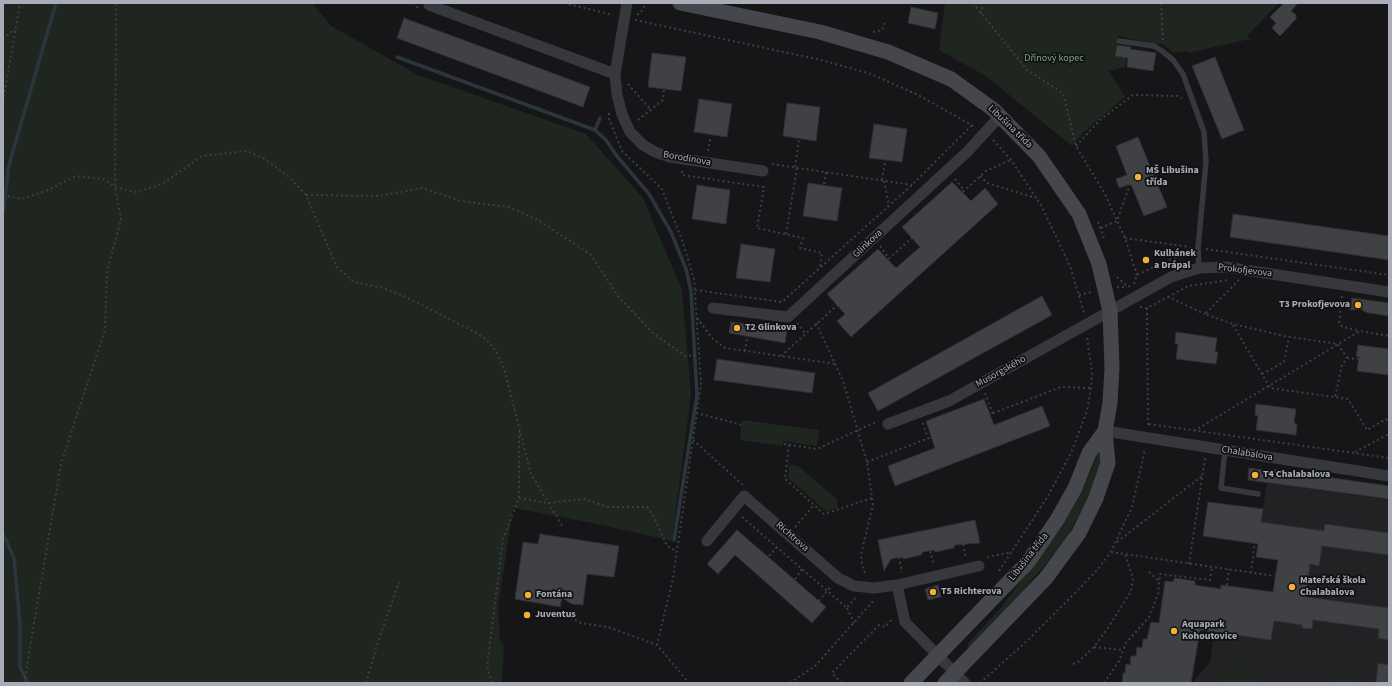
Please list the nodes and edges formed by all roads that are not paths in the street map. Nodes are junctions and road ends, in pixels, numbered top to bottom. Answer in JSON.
{"nodes":[{"id":1,"x":627,"y":3,"type":"edge"},
{"id":2,"x":680,"y":3,"type":"edge"},
{"id":3,"x":427,"y":8,"type":"road end"},
{"id":4,"x":1119,"y":41,"type":"dead end"},
{"id":5,"x":615,"y":74,"type":"junction"},
{"id":6,"x":1000,"y":116,"type":"junction"},
{"id":7,"x":767,"y":167,"type":"road end"},
{"id":8,"x":1199,"y":268,"type":"junction"},
{"id":9,"x":1389,"y":292,"type":"edge"},
{"id":10,"x":713,"y":308,"type":"dead end"},
{"id":11,"x":1110,"y":311,"type":"junction"},
{"id":12,"x":884,"y":422,"type":"road end"},
{"id":13,"x":1105,"y":431,"type":"junction"},
{"id":14,"x":1225,"y":451,"type":"junction"},
{"id":15,"x":1389,"y":476,"type":"edge"},
{"id":16,"x":1258,"y":494,"type":"dead end"},
{"id":17,"x":706,"y":541,"type":"dead end"},
{"id":18,"x":980,"y":562,"type":"road end"},
{"id":19,"x":897,"y":585,"type":"junction"},
{"id":20,"x":938,"y":654,"type":"junction"},
{"id":21,"x":955,"y":680,"type":"edge"},
{"id":22,"x":911,"y":683,"type":"edge"}],
"edges":[{"from":1,"to":5,"type":"street","name":"Borodinova"},
{"from":2,"to":6,"type":"street","name":"Libušina třída"},
{"from":3,"to":5,"type":"street"},
{"from":4,"to":8,"type":"lane"},
{"from":5,"to":7,"type":"street","name":"Borodinova"},
{"from":6,"to":10,"type":"street","name":"Glinkova"},
{"from":6,"to":11,"type":"street","name":"Libušina třída"},
{"from":8,"to":9,"type":"street","name":"Prokofjevova"},
{"from":8,"to":11,"type":"street","name":"Prokofjevova"},
{"from":11,"to":12,"type":"street","name":"Musorgského"},
{"from":11,"to":13,"type":"street","name":"Libušina třída"},
{"from":13,"to":14,"type":"street","name":"Chalabalova"},
{"from":13,"to":20,"type":"street","name":"Libušina třída"},
{"from":13,"to":21,"type":"street","name":"Libušina třída"},
{"from":14,"to":15,"type":"street","name":"Chalabalova"},
{"from":14,"to":16,"type":"lane"},
{"from":17,"to":19,"type":"street","name":"Richtrova"},
{"from":18,"to":19,"type":"street","name":"Richtrova"},
{"from":19,"to":20,"type":"street"},
{"from":20,"to":21,"type":"street"},
{"from":20,"to":22,"type":"street","name":"Libušina třída"}]}
